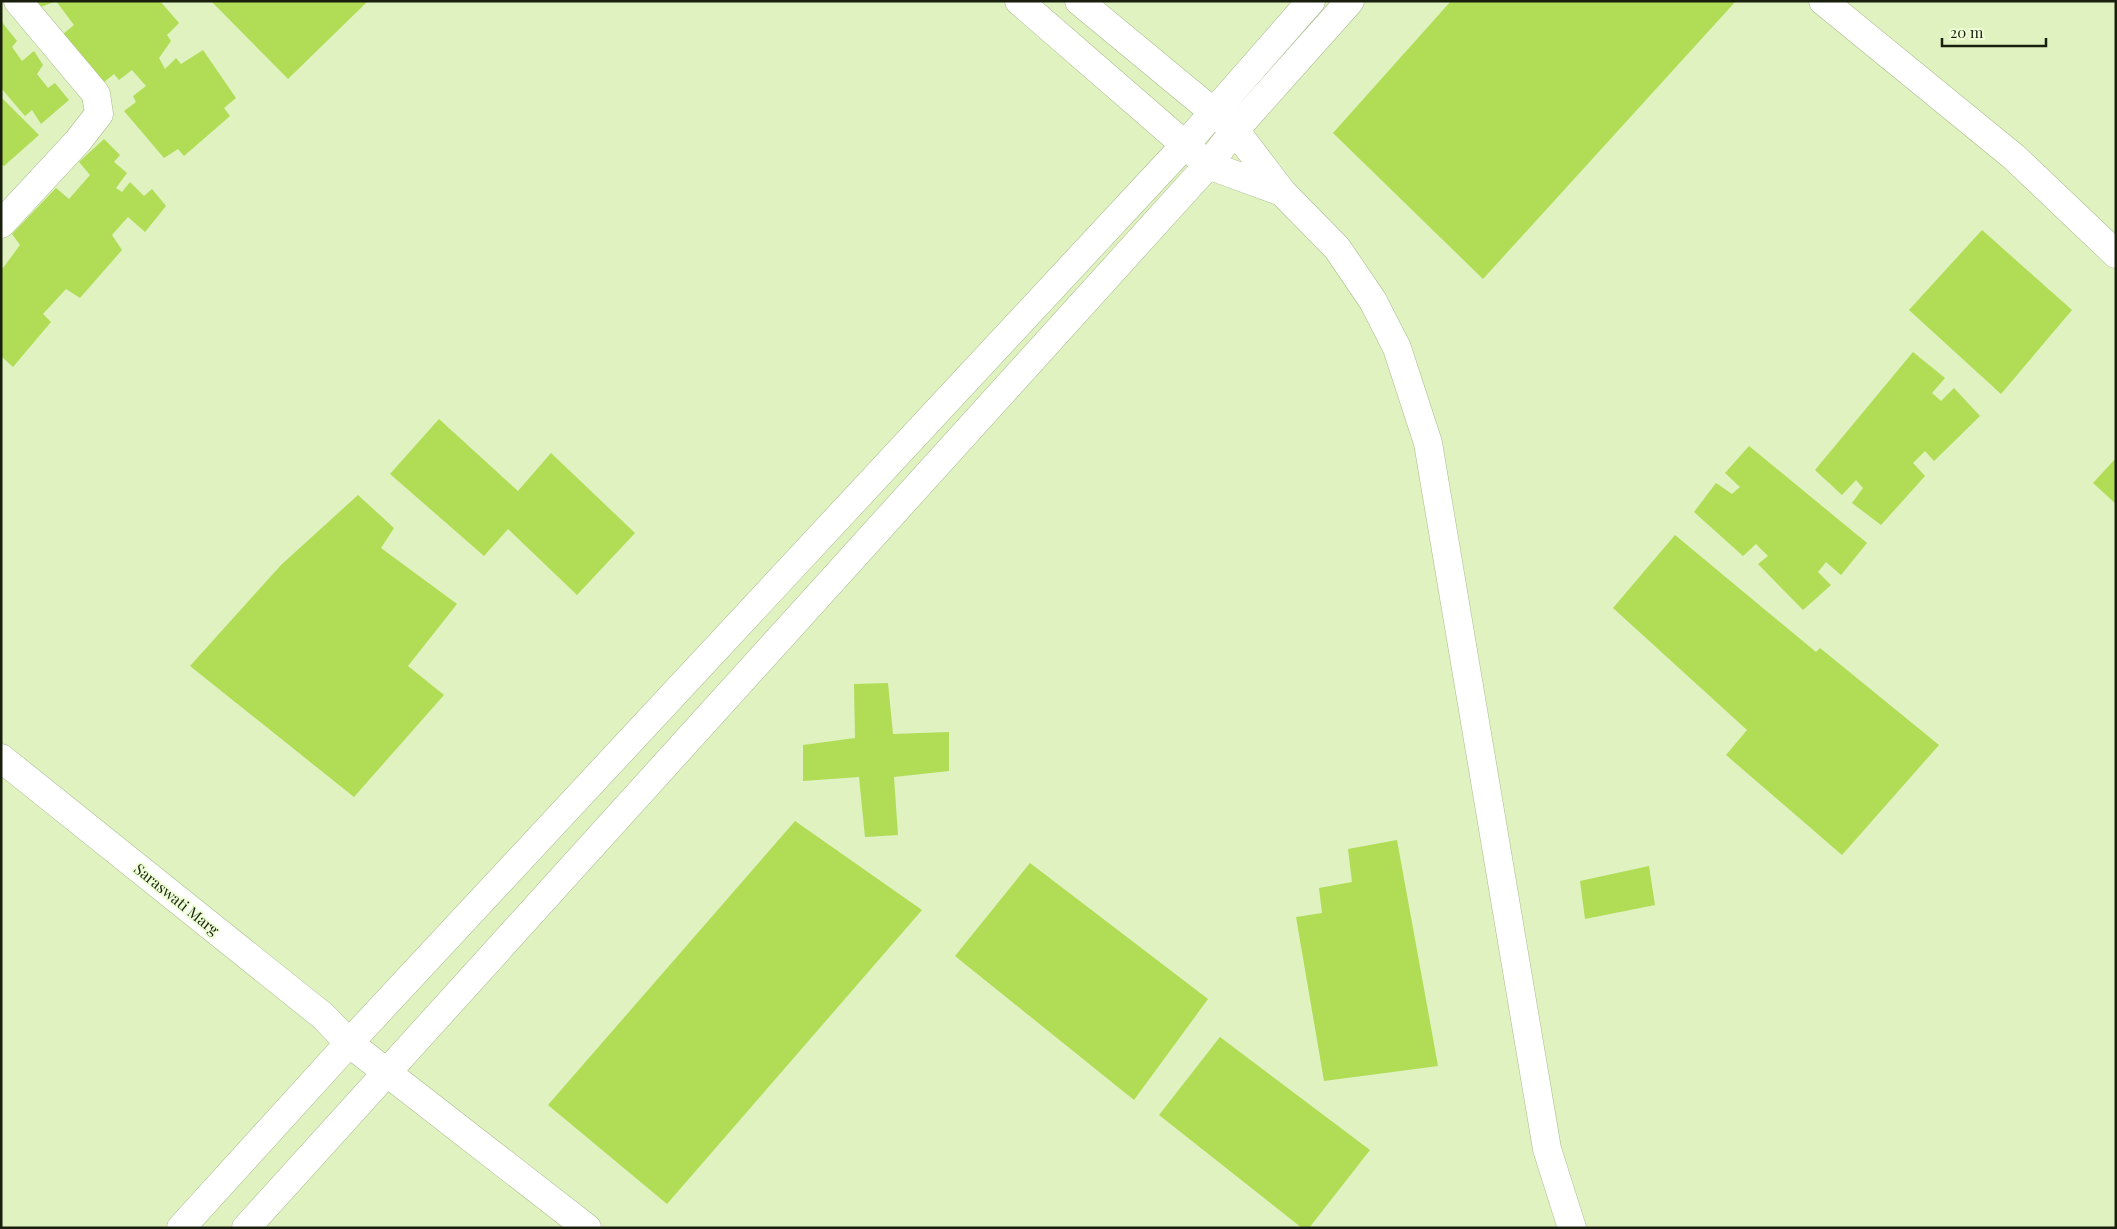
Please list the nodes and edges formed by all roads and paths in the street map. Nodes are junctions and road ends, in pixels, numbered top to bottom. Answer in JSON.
{"nodes":[{"id":1,"x":18,"y":1,"type":"edge"},
{"id":2,"x":1019,"y":1,"type":"edge"},
{"id":3,"x":1079,"y":1,"type":"edge"},
{"id":4,"x":1311,"y":1,"type":"edge"},
{"id":5,"x":1350,"y":1,"type":"edge"},
{"id":6,"x":1823,"y":1,"type":"edge"},
{"id":7,"x":1214,"y":111,"type":"junction"},
{"id":8,"x":1235,"y":130,"type":"junction"},
{"id":9,"x":1184,"y":146,"type":"junction"},
{"id":10,"x":1208,"y":165,"type":"junction"},
{"id":11,"x":1282,"y":192,"type":"junction"},
{"id":12,"x":1,"y":224,"type":"edge"},
{"id":13,"x":2116,"y":254,"type":"edge"},
{"id":14,"x":1,"y":758,"type":"edge"},
{"id":15,"x":349,"y":1044,"type":"junction"},
{"id":16,"x":387,"y":1073,"type":"junction"},
{"id":17,"x":181,"y":1228,"type":"edge"},
{"id":18,"x":246,"y":1228,"type":"edge"},
{"id":19,"x":587,"y":1228,"type":"edge"},
{"id":20,"x":1572,"y":1228,"type":"edge"}],
"edges":[{"from":1,"to":12,"type":"main road"},
{"from":2,"to":9,"type":"main road"},
{"from":3,"to":7,"type":"main road"},
{"from":4,"to":7,"type":"main road"},
{"from":5,"to":8,"type":"main road"},
{"from":6,"to":13,"type":"main road"},
{"from":7,"to":8,"type":"main road"},
{"from":7,"to":9,"type":"main road"},
{"from":8,"to":10,"type":"main road"},
{"from":8,"to":11,"type":"main road"},
{"from":9,"to":10,"type":"main road"},
{"from":9,"to":15,"type":"main road"},
{"from":10,"to":11,"type":"main road"},
{"from":10,"to":16,"type":"main road"},
{"from":11,"to":20,"type":"main road"},
{"from":14,"to":15,"type":"main road","name":"Saraswati Marg"},
{"from":15,"to":16,"type":"main road","name":"Saraswati Marg"},
{"from":15,"to":17,"type":"main road"},
{"from":16,"to":18,"type":"main road"},
{"from":16,"to":19,"type":"main road","name":"Saraswati Marg"}]}
